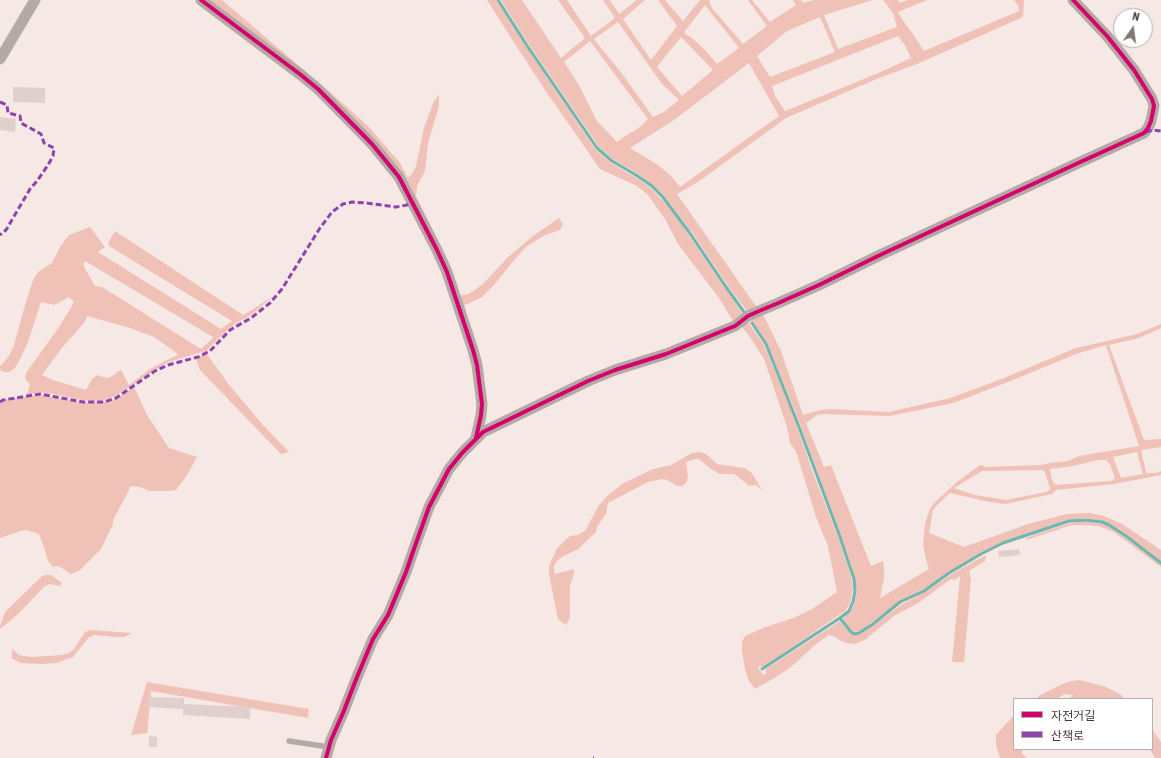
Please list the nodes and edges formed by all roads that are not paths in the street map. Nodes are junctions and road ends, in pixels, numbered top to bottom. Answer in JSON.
{"nodes":[{"id":1,"x":35,"y":0,"type":"edge"},
{"id":2,"x":201,"y":0,"type":"edge"},
{"id":3,"x":1073,"y":0,"type":"edge"},
{"id":4,"x":0,"y":59,"type":"edge"},
{"id":5,"x":476,"y":438,"type":"junction"},
{"id":6,"x":289,"y":741,"type":"dead end"},
{"id":7,"x":329,"y":747,"type":"junction"},
{"id":8,"x":326,"y":758,"type":"edge"}],
"edges":[{"from":1,"to":4,"type":"street"},
{"from":2,"to":5,"type":"street"},
{"from":3,"to":5,"type":"street"},
{"from":5,"to":7,"type":"street"},
{"from":6,"to":7,"type":"lane"},
{"from":7,"to":8,"type":"street"}]}
